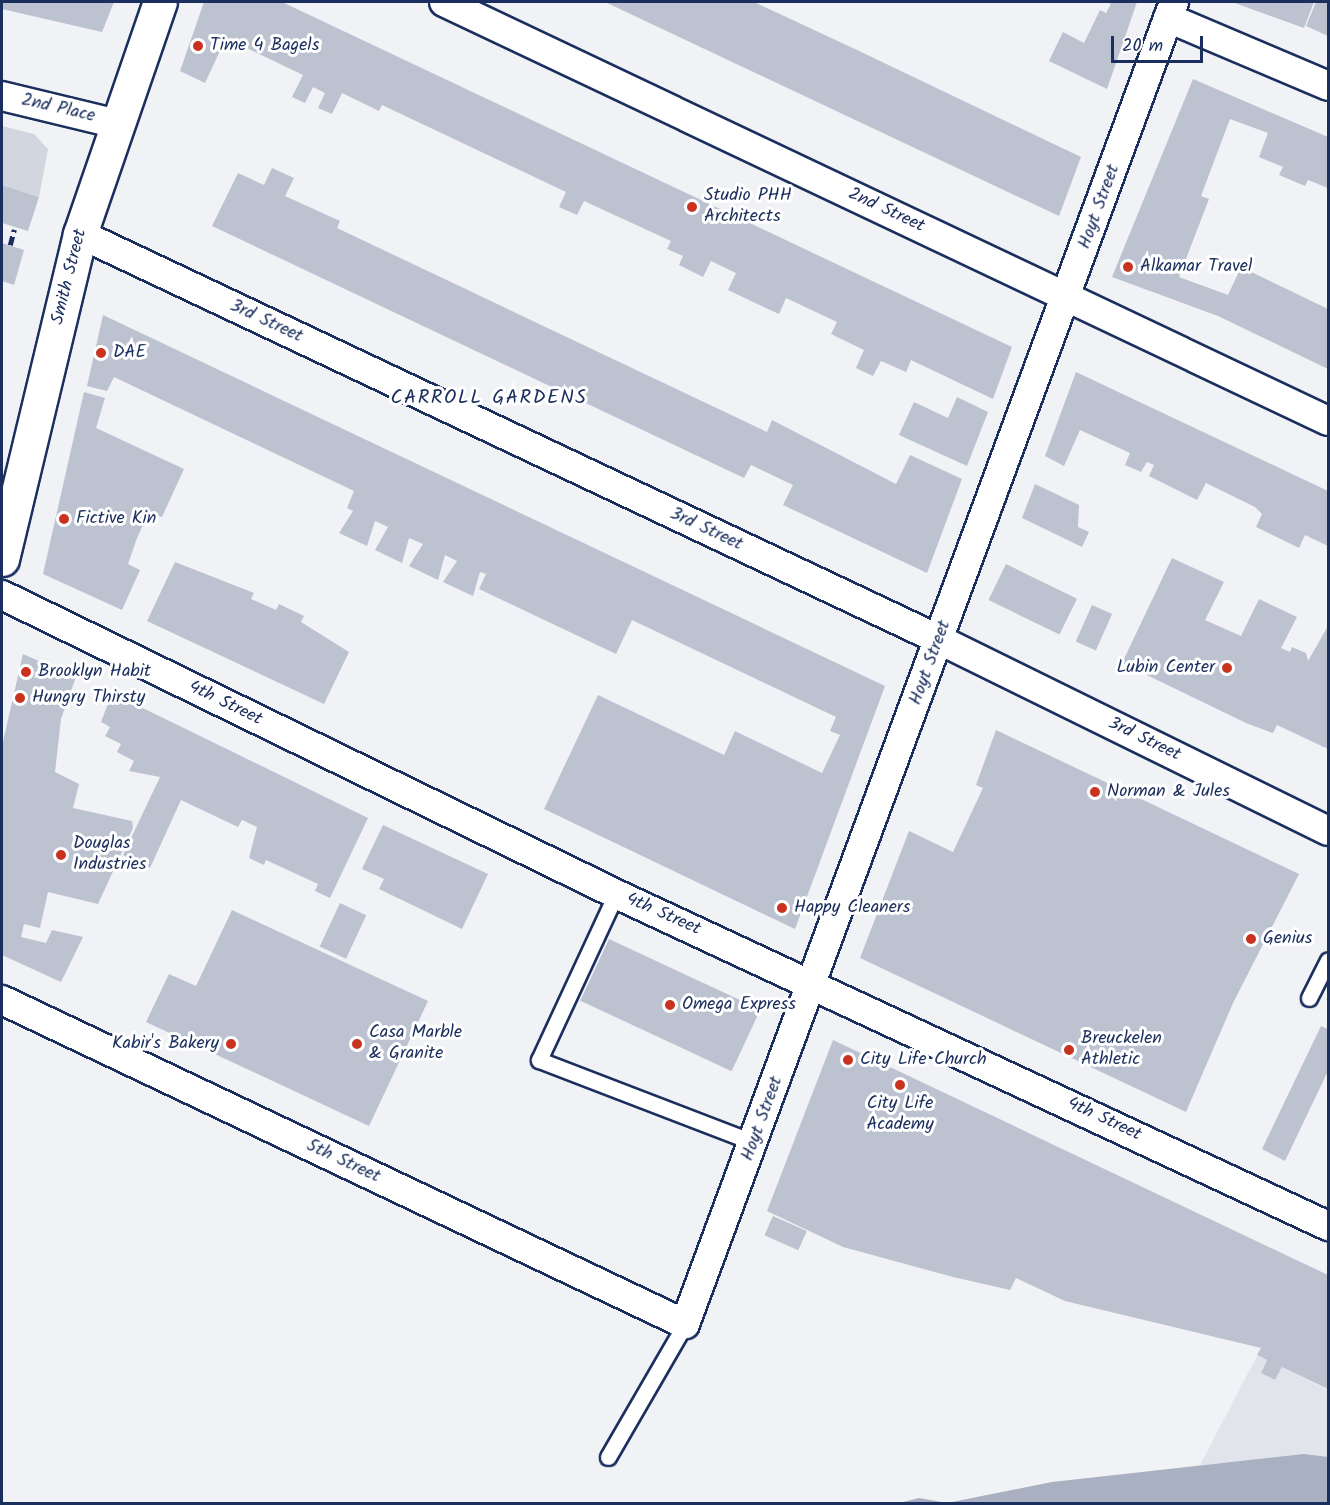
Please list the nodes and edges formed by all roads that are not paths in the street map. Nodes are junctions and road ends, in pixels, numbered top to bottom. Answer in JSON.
{"nodes":[{"id":1,"x":160,"y":2,"type":"edge"},
{"id":2,"x":444,"y":2,"type":"edge"},
{"id":3,"x":1171,"y":10,"type":"edge"},
{"id":4,"x":1329,"y":86,"type":"edge"},
{"id":5,"x":2,"y":96,"type":"edge"},
{"id":6,"x":114,"y":123,"type":"junction"},
{"id":7,"x":80,"y":234,"type":"junction"},
{"id":8,"x":1067,"y":297,"type":"junction"},
{"id":9,"x":1329,"y":421,"type":"edge"},
{"id":10,"x":2,"y":559,"type":"edge"},
{"id":11,"x":2,"y":595,"type":"edge"},
{"id":12,"x":940,"y":640,"type":"junction"},
{"id":13,"x":1329,"y":831,"type":"edge"},
{"id":14,"x":616,"y":894,"type":"junction"},
{"id":15,"x":1329,"y":960,"type":"edge"},
{"id":16,"x":813,"y":983,"type":"junction"},
{"id":17,"x":1310,"y":998,"type":"dead end"},
{"id":18,"x":2,"y":1000,"type":"edge"},
{"id":19,"x":755,"y":1143,"type":"junction"},
{"id":20,"x":1329,"y":1226,"type":"edge"},
{"id":21,"x":685,"y":1324,"type":"junction"},
{"id":22,"x":608,"y":1457,"type":"dead end"}],
"edges":[{"from":1,"to":6,"type":"street","name":"Smith Street"},
{"from":2,"to":8,"type":"street","name":"2nd Street"},
{"from":3,"to":4,"type":"street"},
{"from":3,"to":8,"type":"street","name":"Hoyt Street"},
{"from":5,"to":6,"type":"street","name":"2nd Place"},
{"from":6,"to":7,"type":"street","name":"Smith Street"},
{"from":7,"to":10,"type":"street","name":"Smith Street"},
{"from":7,"to":12,"type":"street","name":"3rd Street"},
{"from":8,"to":9,"type":"street","name":"2nd Street"},
{"from":8,"to":12,"type":"street","name":"Hoyt Street"},
{"from":11,"to":14,"type":"street","name":"4th Street"},
{"from":12,"to":13,"type":"street","name":"3rd Street"},
{"from":12,"to":16,"type":"street","name":"Hoyt Street"},
{"from":14,"to":16,"type":"street","name":"4th Street"},
{"from":14,"to":19,"type":"lane"},
{"from":15,"to":17,"type":"lane"},
{"from":16,"to":19,"type":"street","name":"Hoyt Street"},
{"from":16,"to":20,"type":"street","name":"4th Street"},
{"from":18,"to":21,"type":"street","name":"5th Street"},
{"from":19,"to":21,"type":"street","name":"Hoyt Street"},
{"from":21,"to":22,"type":"lane"}]}
